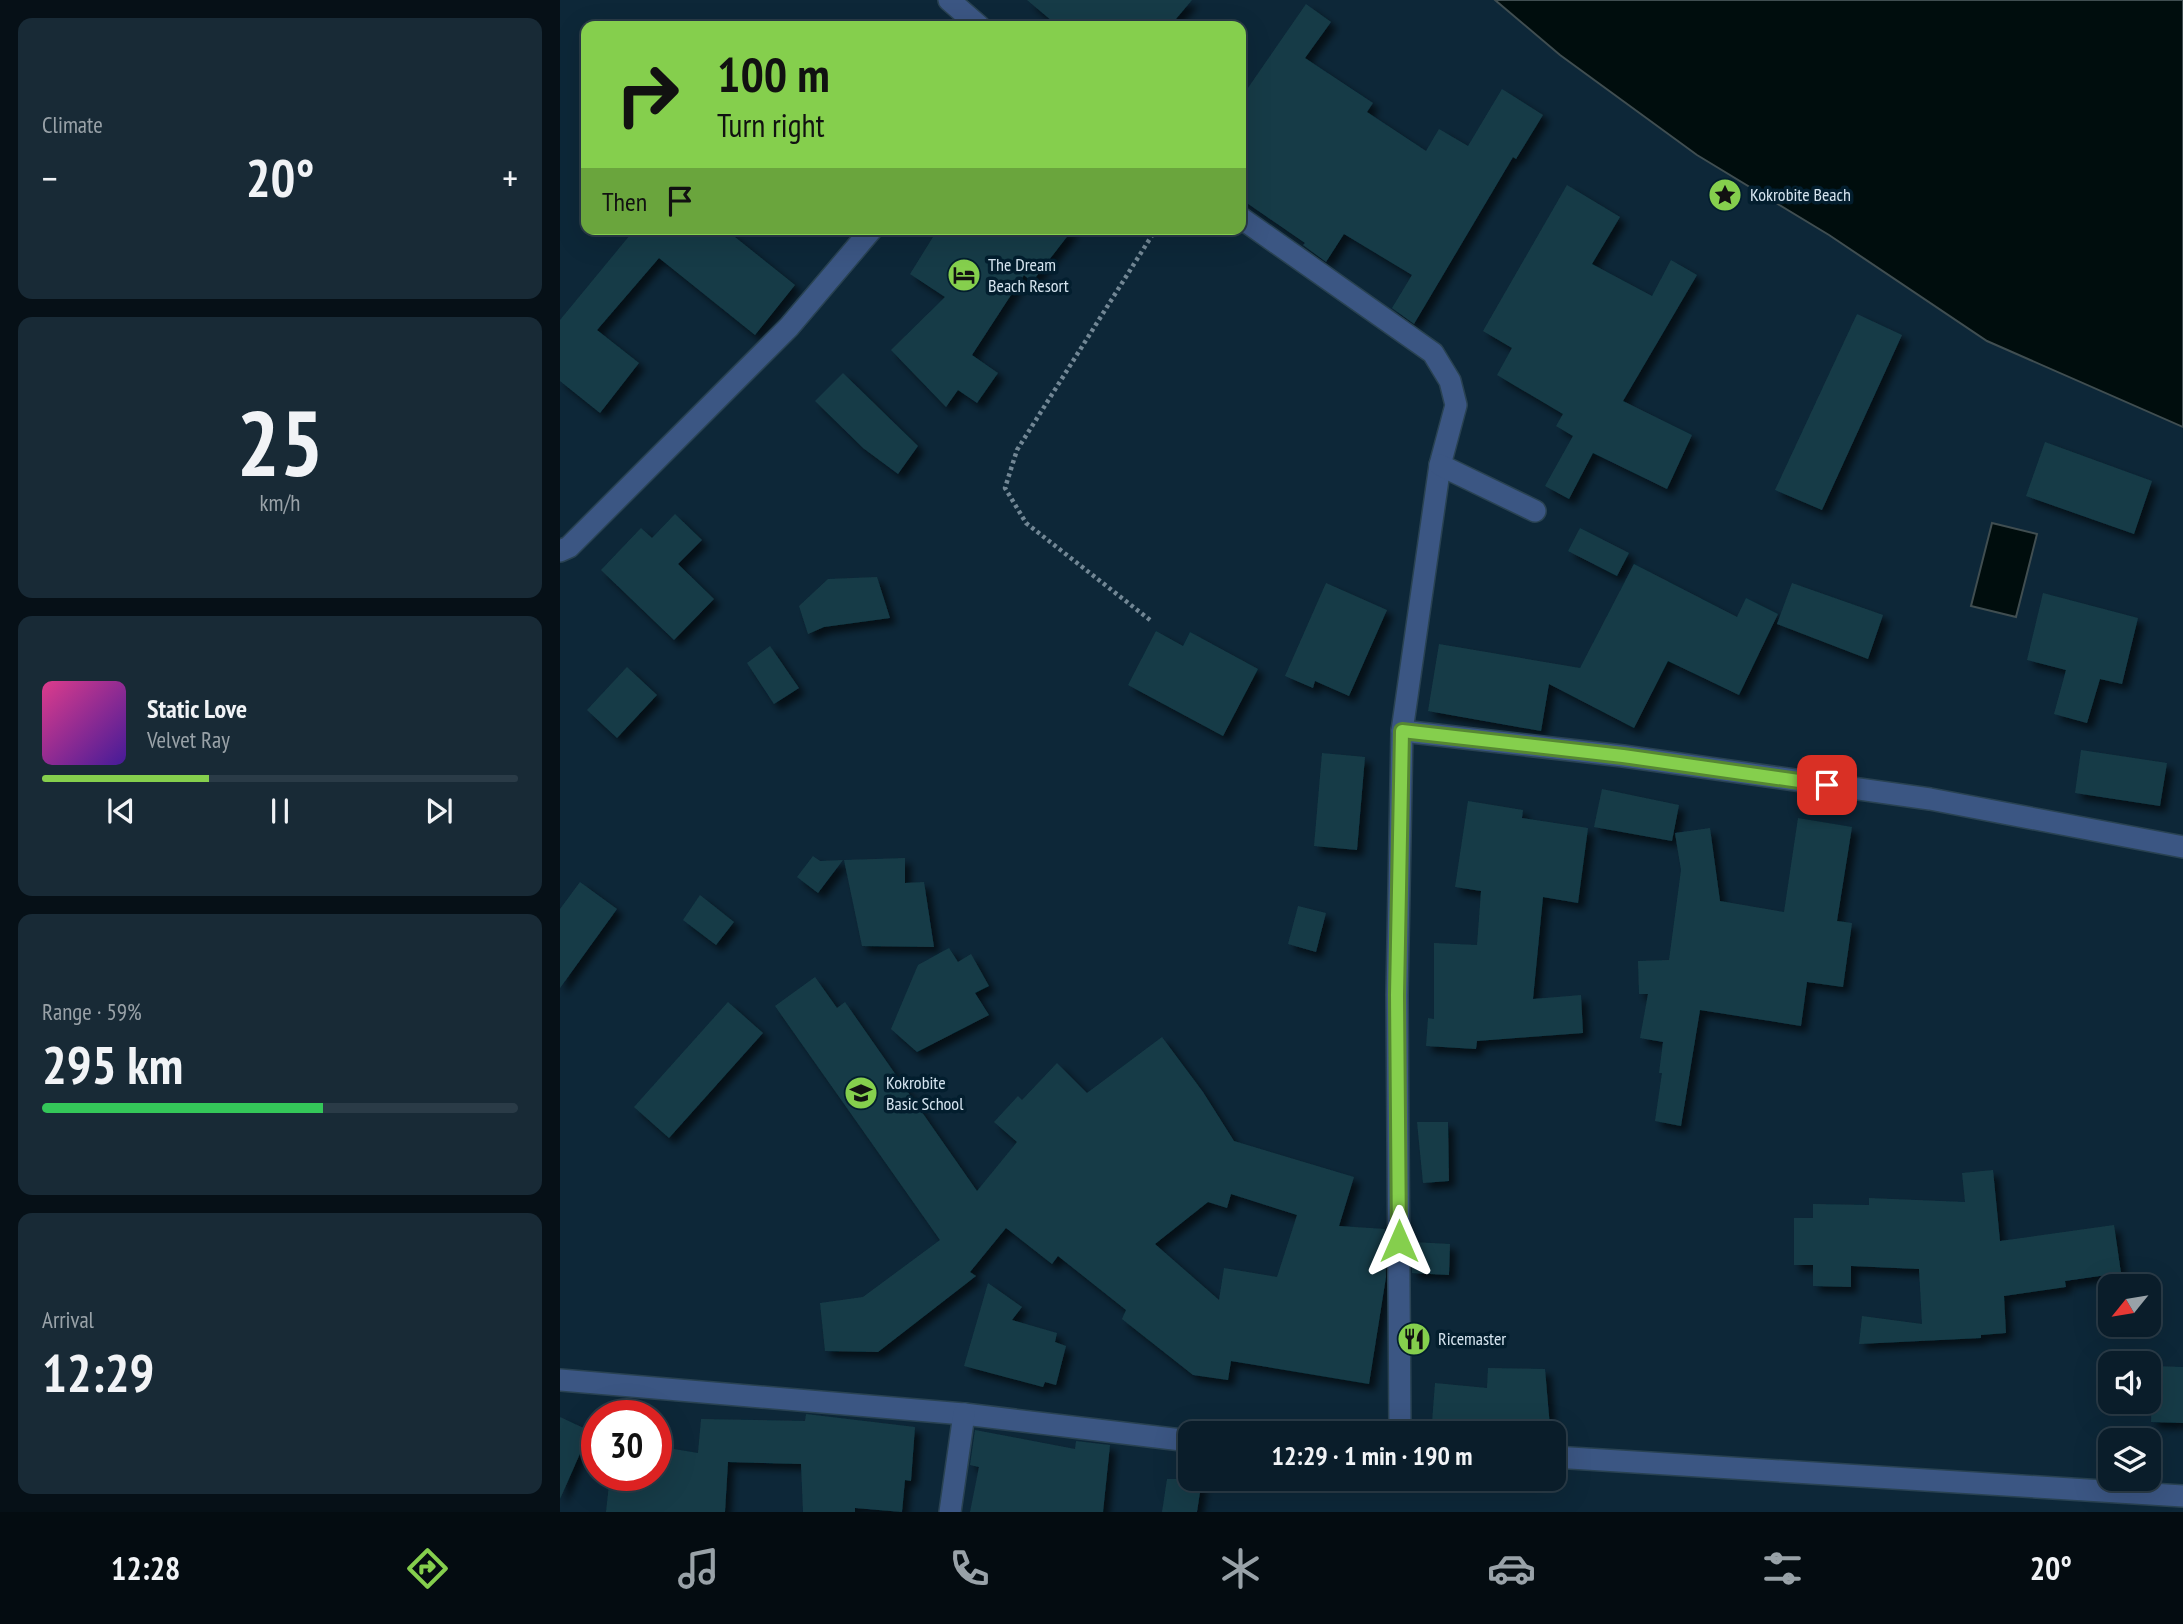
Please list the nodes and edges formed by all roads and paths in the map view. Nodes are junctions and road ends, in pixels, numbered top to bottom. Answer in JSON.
{"nodes":[{"id":1,"x":949,"y":0,"type":"edge"},
{"id":2,"x":973,"y":21,"type":"edge"},
{"id":3,"x":1246,"y":222,"type":"edge"},
{"id":4,"x":867,"y":235,"type":"edge"},
{"id":5,"x":1152,"y":235,"type":"edge"},
{"id":6,"x":1440,"y":465,"type":"junction"},
{"id":7,"x":1535,"y":511,"type":"dead end"},
{"id":8,"x":560,"y":551,"type":"edge"},
{"id":9,"x":1150,"y":620,"type":"dead end"},
{"id":10,"x":1402,"y":731,"type":"junction"},
{"id":11,"x":2183,"y":848,"type":"edge"},
{"id":12,"x":560,"y":1380,"type":"edge"},
{"id":13,"x":964,"y":1414,"type":"junction"},
{"id":14,"x":1400,"y":1421,"type":"edge"},
{"id":15,"x":1178,"y":1440,"type":"edge"},
{"id":16,"x":1566,"y":1458,"type":"edge"},
{"id":17,"x":2183,"y":1496,"type":"edge"},
{"id":18,"x":950,"y":1512,"type":"edge"}],
"edges":[{"from":1,"to":2,"type":"street"},
{"from":3,"to":6,"type":"street"},
{"from":4,"to":8,"type":"street"},
{"from":5,"to":9,"type":"path"},
{"from":6,"to":7,"type":"street"},
{"from":6,"to":10,"type":"street"},
{"from":10,"to":11,"type":"street"},
{"from":10,"to":14,"type":"street"},
{"from":12,"to":13,"type":"street"},
{"from":13,"to":15,"type":"street"},
{"from":13,"to":18,"type":"street"},
{"from":16,"to":17,"type":"street"}]}
